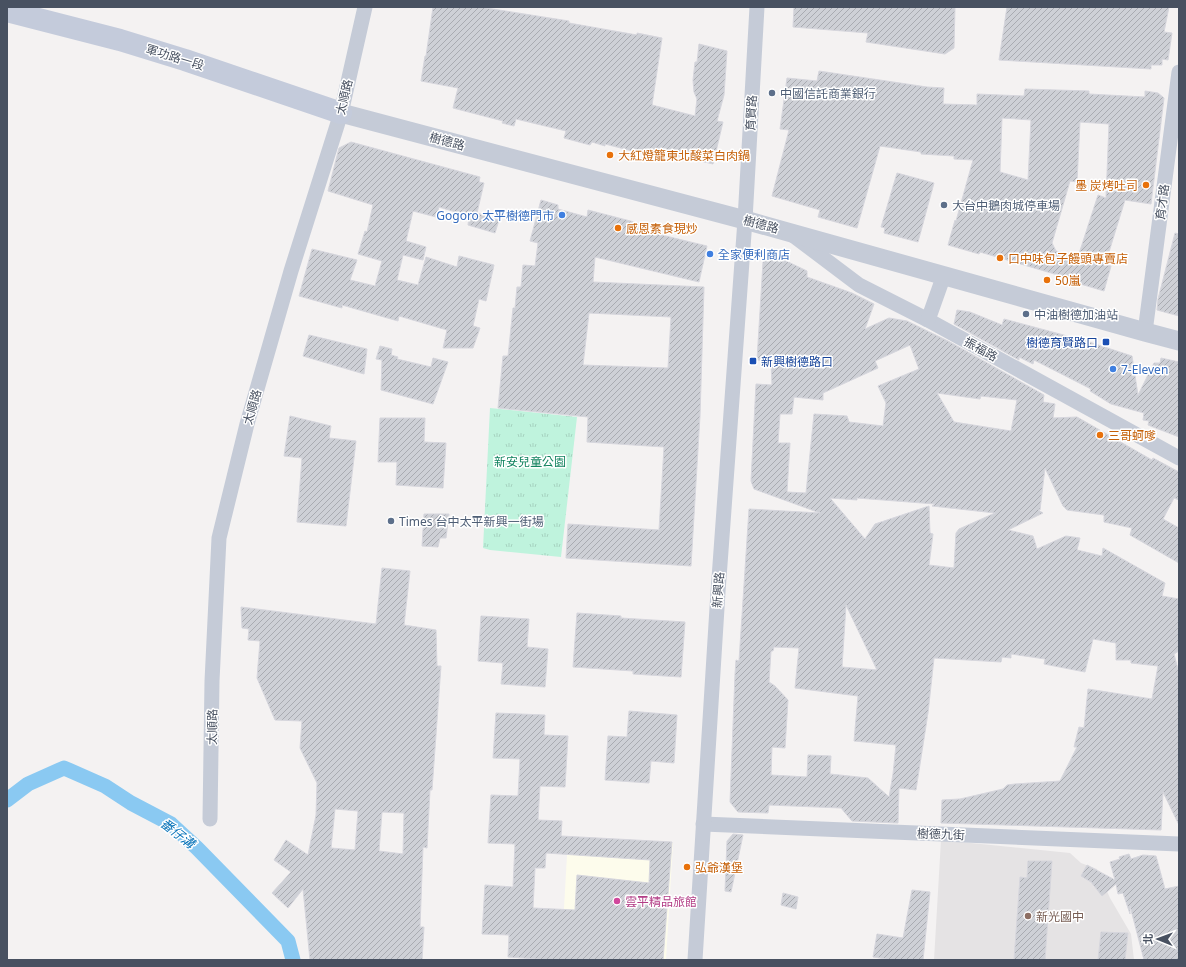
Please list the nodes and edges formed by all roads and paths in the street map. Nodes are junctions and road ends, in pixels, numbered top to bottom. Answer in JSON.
{"nodes":[{"id":1,"x":365,"y":7,"type":"edge"},
{"id":2,"x":757,"y":7,"type":"edge"},
{"id":3,"x":7,"y":11,"type":"edge"},
{"id":4,"x":1179,"y":72,"type":"edge"},
{"id":5,"x":341,"y":113,"type":"junction"},
{"id":6,"x":746,"y":220,"type":"junction"},
{"id":7,"x":789,"y":231,"type":"junction"},
{"id":8,"x":944,"y":275,"type":"junction"},
{"id":9,"x":928,"y":320,"type":"junction"},
{"id":10,"x":1145,"y":332,"type":"junction"},
{"id":11,"x":1179,"y":340,"type":"edge"},
{"id":12,"x":1179,"y":458,"type":"edge"},
{"id":13,"x":210,"y":819,"type":"dead end"},
{"id":14,"x":703,"y":824,"type":"junction"},
{"id":15,"x":1179,"y":844,"type":"edge"},
{"id":16,"x":695,"y":960,"type":"edge"}],
"edges":[{"from":1,"to":5,"type":"street","name":"太順路"},
{"from":2,"to":6,"type":"street","name":"育賢路"},
{"from":3,"to":5,"type":"main road","name":"軍功路一段"},
{"from":4,"to":10,"type":"street","name":"育才路"},
{"from":5,"to":6,"type":"street","name":"樹德路"},
{"from":5,"to":13,"type":"street","name":"太順路"},
{"from":6,"to":7,"type":"street","name":"樹德路"},
{"from":6,"to":14,"type":"street","name":"新興路"},
{"from":7,"to":8,"type":"street","name":"樹德路"},
{"from":7,"to":9,"type":"street","name":"振福路"},
{"from":8,"to":9,"type":"street"},
{"from":8,"to":10,"type":"street","name":"樹德路"},
{"from":9,"to":12,"type":"street","name":"振福路"},
{"from":10,"to":11,"type":"street","name":"樹德路"},
{"from":14,"to":15,"type":"street","name":"樹德九街"},
{"from":14,"to":16,"type":"street","name":"新興路"}]}
